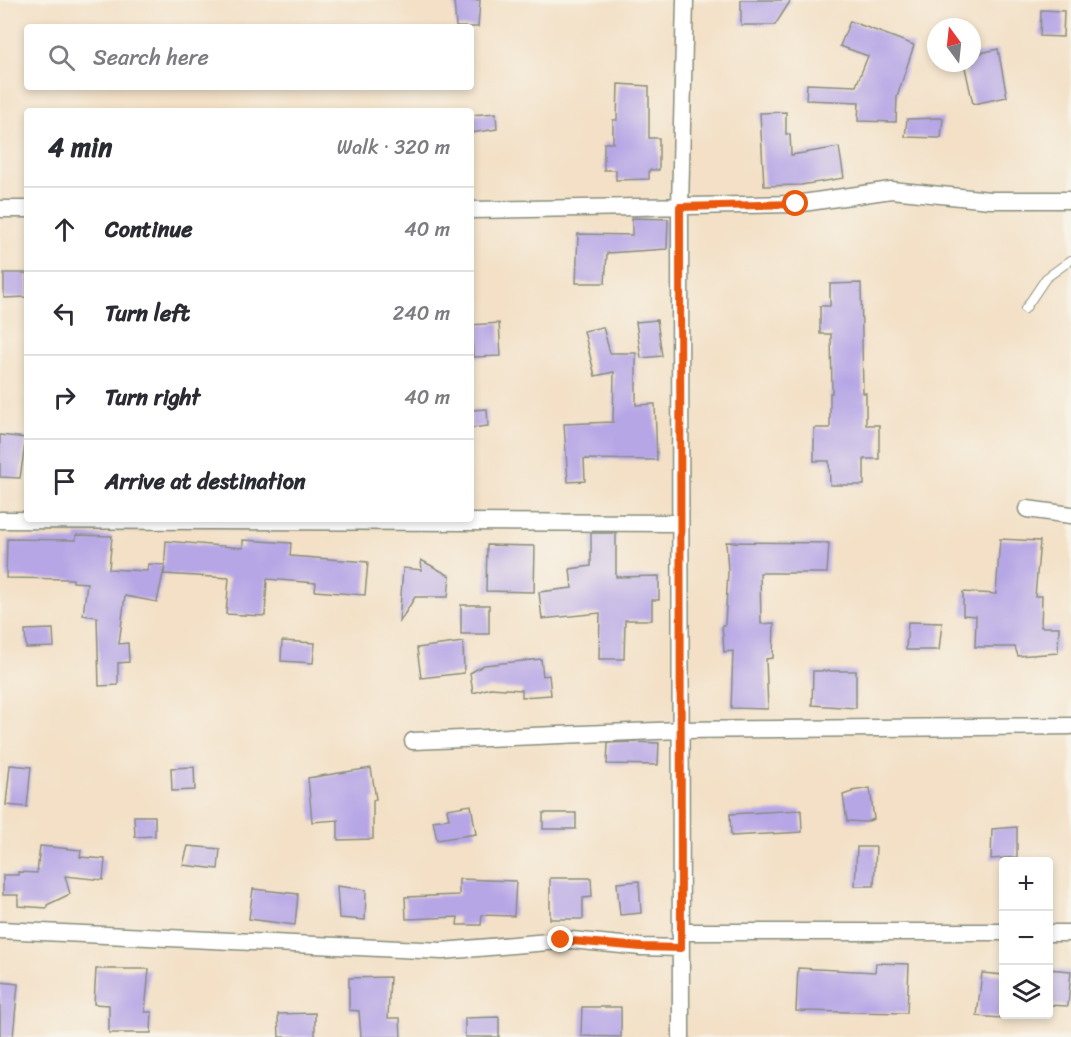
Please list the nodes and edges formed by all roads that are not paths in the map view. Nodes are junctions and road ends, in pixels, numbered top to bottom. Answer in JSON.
{"nodes":[{"id":1,"x":685,"y":0,"type":"edge"},
{"id":2,"x":1071,"y":200,"type":"edge"},
{"id":3,"x":680,"y":207,"type":"junction"},
{"id":4,"x":0,"y":209,"type":"edge"},
{"id":5,"x":24,"y":209,"type":"edge"},
{"id":6,"x":474,"y":210,"type":"edge"},
{"id":7,"x":1071,"y":260,"type":"edge"},
{"id":8,"x":1024,"y":309,"type":"dead end"},
{"id":9,"x":1027,"y":509,"type":"dead end"},
{"id":10,"x":1071,"y":515,"type":"edge"},
{"id":11,"x":0,"y":520,"type":"edge"},
{"id":12,"x":24,"y":520,"type":"edge"},
{"id":13,"x":453,"y":522,"type":"edge"},
{"id":14,"x":680,"y":523,"type":"junction"},
{"id":15,"x":1071,"y":726,"type":"edge"},
{"id":16,"x":680,"y":730,"type":"junction"},
{"id":17,"x":413,"y":741,"type":"dead end"},
{"id":18,"x":0,"y":930,"type":"edge"},
{"id":19,"x":999,"y":932,"type":"edge"},
{"id":20,"x":1053,"y":933,"type":"edge"},
{"id":21,"x":1071,"y":933,"type":"edge"},
{"id":22,"x":680,"y":940,"type":"junction"},
{"id":23,"x":681,"y":1037,"type":"edge"}],
"edges":[{"from":1,"to":3,"type":"street"},
{"from":2,"to":3,"type":"street"},
{"from":3,"to":6,"type":"street"},
{"from":3,"to":14,"type":"street"},
{"from":4,"to":5,"type":"street"},
{"from":7,"to":8,"type":"lane"},
{"from":9,"to":10,"type":"street"},
{"from":11,"to":12,"type":"street"},
{"from":13,"to":14,"type":"street"},
{"from":14,"to":16,"type":"street"},
{"from":15,"to":16,"type":"street"},
{"from":16,"to":17,"type":"street"},
{"from":16,"to":22,"type":"street"},
{"from":18,"to":22,"type":"street"},
{"from":19,"to":22,"type":"street"},
{"from":20,"to":21,"type":"street"},
{"from":22,"to":23,"type":"street"}]}
